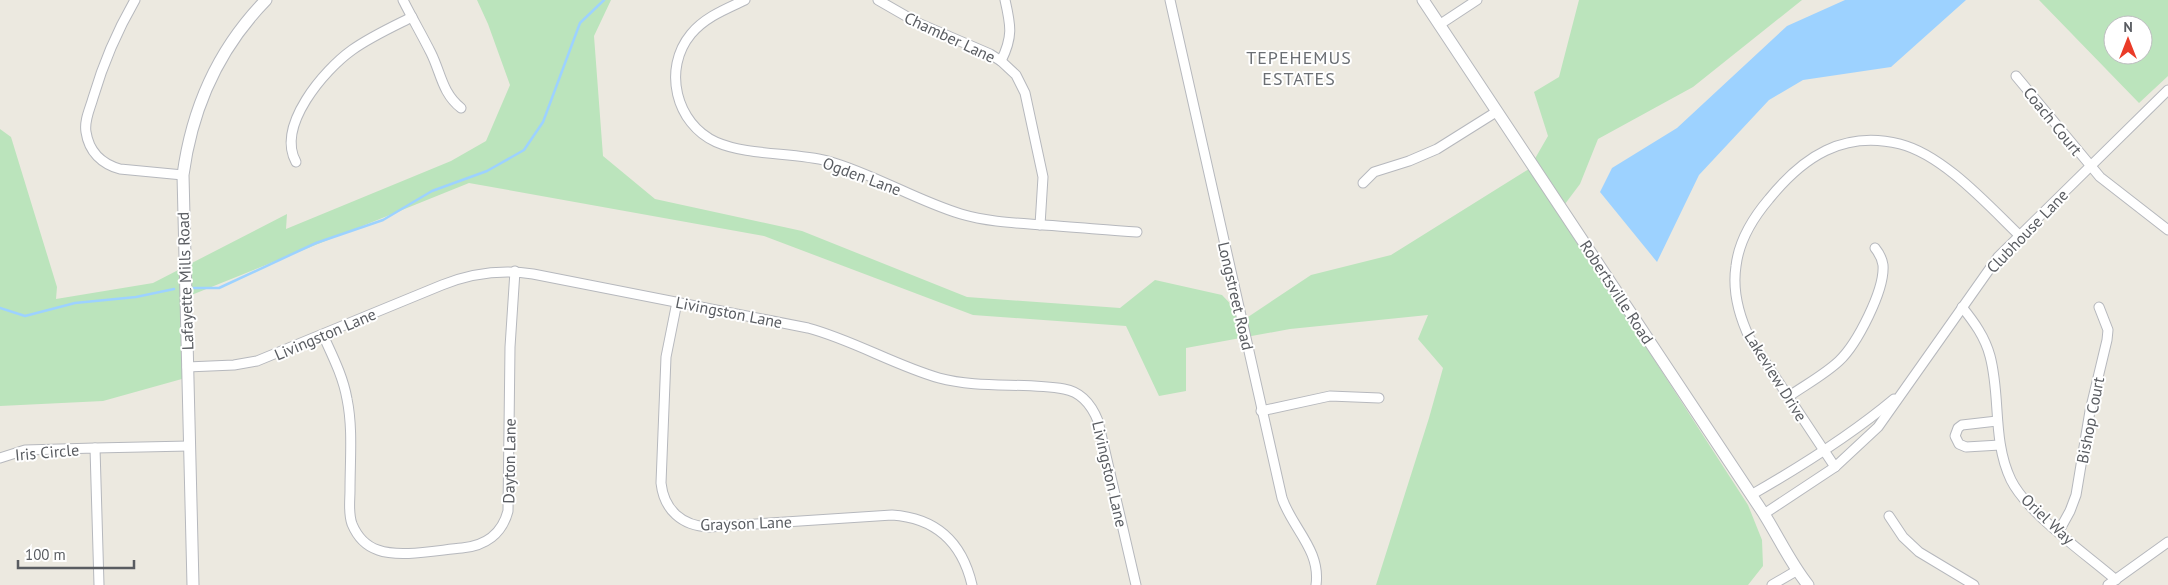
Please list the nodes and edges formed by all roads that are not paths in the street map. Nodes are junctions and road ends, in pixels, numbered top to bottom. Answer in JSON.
{"nodes":[{"id":1,"x":136,"y":0,"type":"edge"},
{"id":2,"x":266,"y":0,"type":"edge"},
{"id":3,"x":403,"y":0,"type":"edge"},
{"id":4,"x":745,"y":0,"type":"edge"},
{"id":5,"x":878,"y":0,"type":"edge"},
{"id":6,"x":1005,"y":0,"type":"edge"},
{"id":7,"x":1170,"y":0,"type":"edge"},
{"id":8,"x":1423,"y":0,"type":"edge"},
{"id":9,"x":1478,"y":0,"type":"edge"},
{"id":10,"x":412,"y":16,"type":"junction"},
{"id":11,"x":1439,"y":25,"type":"junction"},
{"id":12,"x":1001,"y":61,"type":"junction"},
{"id":13,"x":2016,"y":76,"type":"dead end"},
{"id":14,"x":2168,"y":90,"type":"edge"},
{"id":15,"x":461,"y":108,"type":"dead end"},
{"id":16,"x":1496,"y":112,"type":"junction"},
{"id":17,"x":296,"y":162,"type":"dead end"},
{"id":18,"x":2090,"y":166,"type":"junction"},
{"id":19,"x":183,"y":175,"type":"junction"},
{"id":20,"x":1363,"y":183,"type":"dead end"},
{"id":21,"x":1040,"y":224,"type":"junction"},
{"id":22,"x":2168,"y":230,"type":"edge"},
{"id":23,"x":1137,"y":232,"type":"dead end"},
{"id":24,"x":2019,"y":235,"type":"junction"},
{"id":25,"x":1875,"y":248,"type":"dead end"},
{"id":26,"x":515,"y":271,"type":"junction"},
{"id":27,"x":677,"y":302,"type":"junction"},
{"id":28,"x":1962,"y":307,"type":"junction"},
{"id":29,"x":2099,"y":307,"type":"dead end"},
{"id":30,"x":323,"y":334,"type":"junction"},
{"id":31,"x":187,"y":367,"type":"junction"},
{"id":32,"x":1906,"y":389,"type":"junction"},
{"id":33,"x":1788,"y":397,"type":"junction"},
{"id":34,"x":1379,"y":398,"type":"dead end"},
{"id":35,"x":1261,"y":411,"type":"junction"},
{"id":36,"x":1997,"y":421,"type":"junction"},
{"id":37,"x":2000,"y":445,"type":"junction"},
{"id":38,"x":189,"y":446,"type":"junction"},
{"id":39,"x":95,"y":448,"type":"junction"},
{"id":40,"x":1823,"y":450,"type":"junction"},
{"id":41,"x":0,"y":458,"type":"edge"},
{"id":42,"x":1835,"y":467,"type":"junction"},
{"id":43,"x":1751,"y":496,"type":"junction"},
{"id":44,"x":1764,"y":514,"type":"junction"},
{"id":45,"x":1889,"y":516,"type":"dead end"},
{"id":46,"x":2059,"y":531,"type":"junction"},
{"id":47,"x":2168,"y":542,"type":"edge"},
{"id":48,"x":1796,"y":571,"type":"junction"},
{"id":49,"x":2112,"y":582,"type":"edge"},
{"id":50,"x":99,"y":585,"type":"edge"},
{"id":51,"x":193,"y":585,"type":"edge"},
{"id":52,"x":972,"y":585,"type":"edge"},
{"id":53,"x":1136,"y":585,"type":"edge"},
{"id":54,"x":1316,"y":585,"type":"edge"},
{"id":55,"x":1772,"y":585,"type":"edge"},
{"id":56,"x":1808,"y":585,"type":"edge"},
{"id":57,"x":1974,"y":585,"type":"edge"}],
"edges":[{"from":1,"to":19,"type":"street"},
{"from":2,"to":19,"type":"street","name":"Lafayette Mills Road"},
{"from":3,"to":10,"type":"street"},
{"from":4,"to":21,"type":"street","name":"Ogden Lane"},
{"from":5,"to":12,"type":"street","name":"Chamber Lane"},
{"from":6,"to":12,"type":"street"},
{"from":7,"to":35,"type":"street","name":"Longstreet Road"},
{"from":8,"to":11,"type":"street","name":"Robertsville Road"},
{"from":9,"to":11,"type":"street"},
{"from":10,"to":15,"type":"street"},
{"from":10,"to":17,"type":"street"},
{"from":11,"to":16,"type":"street","name":"Robertsville Road"},
{"from":12,"to":21,"type":"street","name":"Chamber Lane"},
{"from":13,"to":18,"type":"street","name":"Coach Court"},
{"from":14,"to":18,"type":"street","name":"Clubhouse Lane"},
{"from":16,"to":20,"type":"street"},
{"from":16,"to":43,"type":"street","name":"Robertsville Road"},
{"from":18,"to":22,"type":"street","name":"Coach Court"},
{"from":18,"to":24,"type":"street","name":"Clubhouse Lane"},
{"from":19,"to":31,"type":"street","name":"Lafayette Mills Road"},
{"from":21,"to":23,"type":"street","name":"Ogden Lane"},
{"from":24,"to":28,"type":"street","name":"Clubhouse Lane"},
{"from":24,"to":33,"type":"street","name":"Lakeview Drive"},
{"from":25,"to":33,"type":"street"},
{"from":26,"to":27,"type":"street","name":"Livingston Lane"},
{"from":26,"to":30,"type":"street","name":"Livingston Lane"},
{"from":26,"to":30,"type":"street","name":"Dayton Lane"},
{"from":27,"to":52,"type":"street","name":"Grayson Lane"},
{"from":27,"to":53,"type":"street","name":"Livingston Lane"},
{"from":28,"to":32,"type":"street","name":"Clubhouse Lane"},
{"from":28,"to":36,"type":"street","name":"Oriel Way"},
{"from":29,"to":46,"type":"street","name":"Bishop Court"},
{"from":30,"to":31,"type":"street","name":"Livingston Lane"},
{"from":31,"to":38,"type":"street","name":"Lafayette Mills Road"},
{"from":32,"to":40,"type":"street","name":"Clubhouse Lane"},
{"from":32,"to":42,"type":"street","name":"Clubhouse Lane"},
{"from":33,"to":40,"type":"street","name":"Lakeview Drive"},
{"from":34,"to":35,"type":"street"},
{"from":35,"to":54,"type":"street","name":"Longstreet Road"},
{"from":36,"to":37,"type":"street","name":"Oriel Way"},
{"from":36,"to":37,"type":"street"},
{"from":37,"to":46,"type":"street","name":"Oriel Way"},
{"from":38,"to":39,"type":"street","name":"Iris Circle"},
{"from":38,"to":51,"type":"street","name":"Lafayette Mills Road"},
{"from":39,"to":41,"type":"street","name":"Iris Circle"},
{"from":39,"to":50,"type":"street","name":"Iris Circle"},
{"from":40,"to":42,"type":"street","name":"Lakeview Drive"},
{"from":40,"to":43,"type":"street","name":"Clubhouse Lane"},
{"from":42,"to":44,"type":"street","name":"Clubhouse Lane"},
{"from":43,"to":44,"type":"street","name":"Robertsville Road"},
{"from":44,"to":48,"type":"street","name":"Robertsville Road"},
{"from":45,"to":57,"type":"street"},
{"from":46,"to":49,"type":"street","name":"Oriel Way"},
{"from":47,"to":49,"type":"street"},
{"from":48,"to":55,"type":"street"},
{"from":48,"to":56,"type":"street","name":"Robertsville Road"}]}
